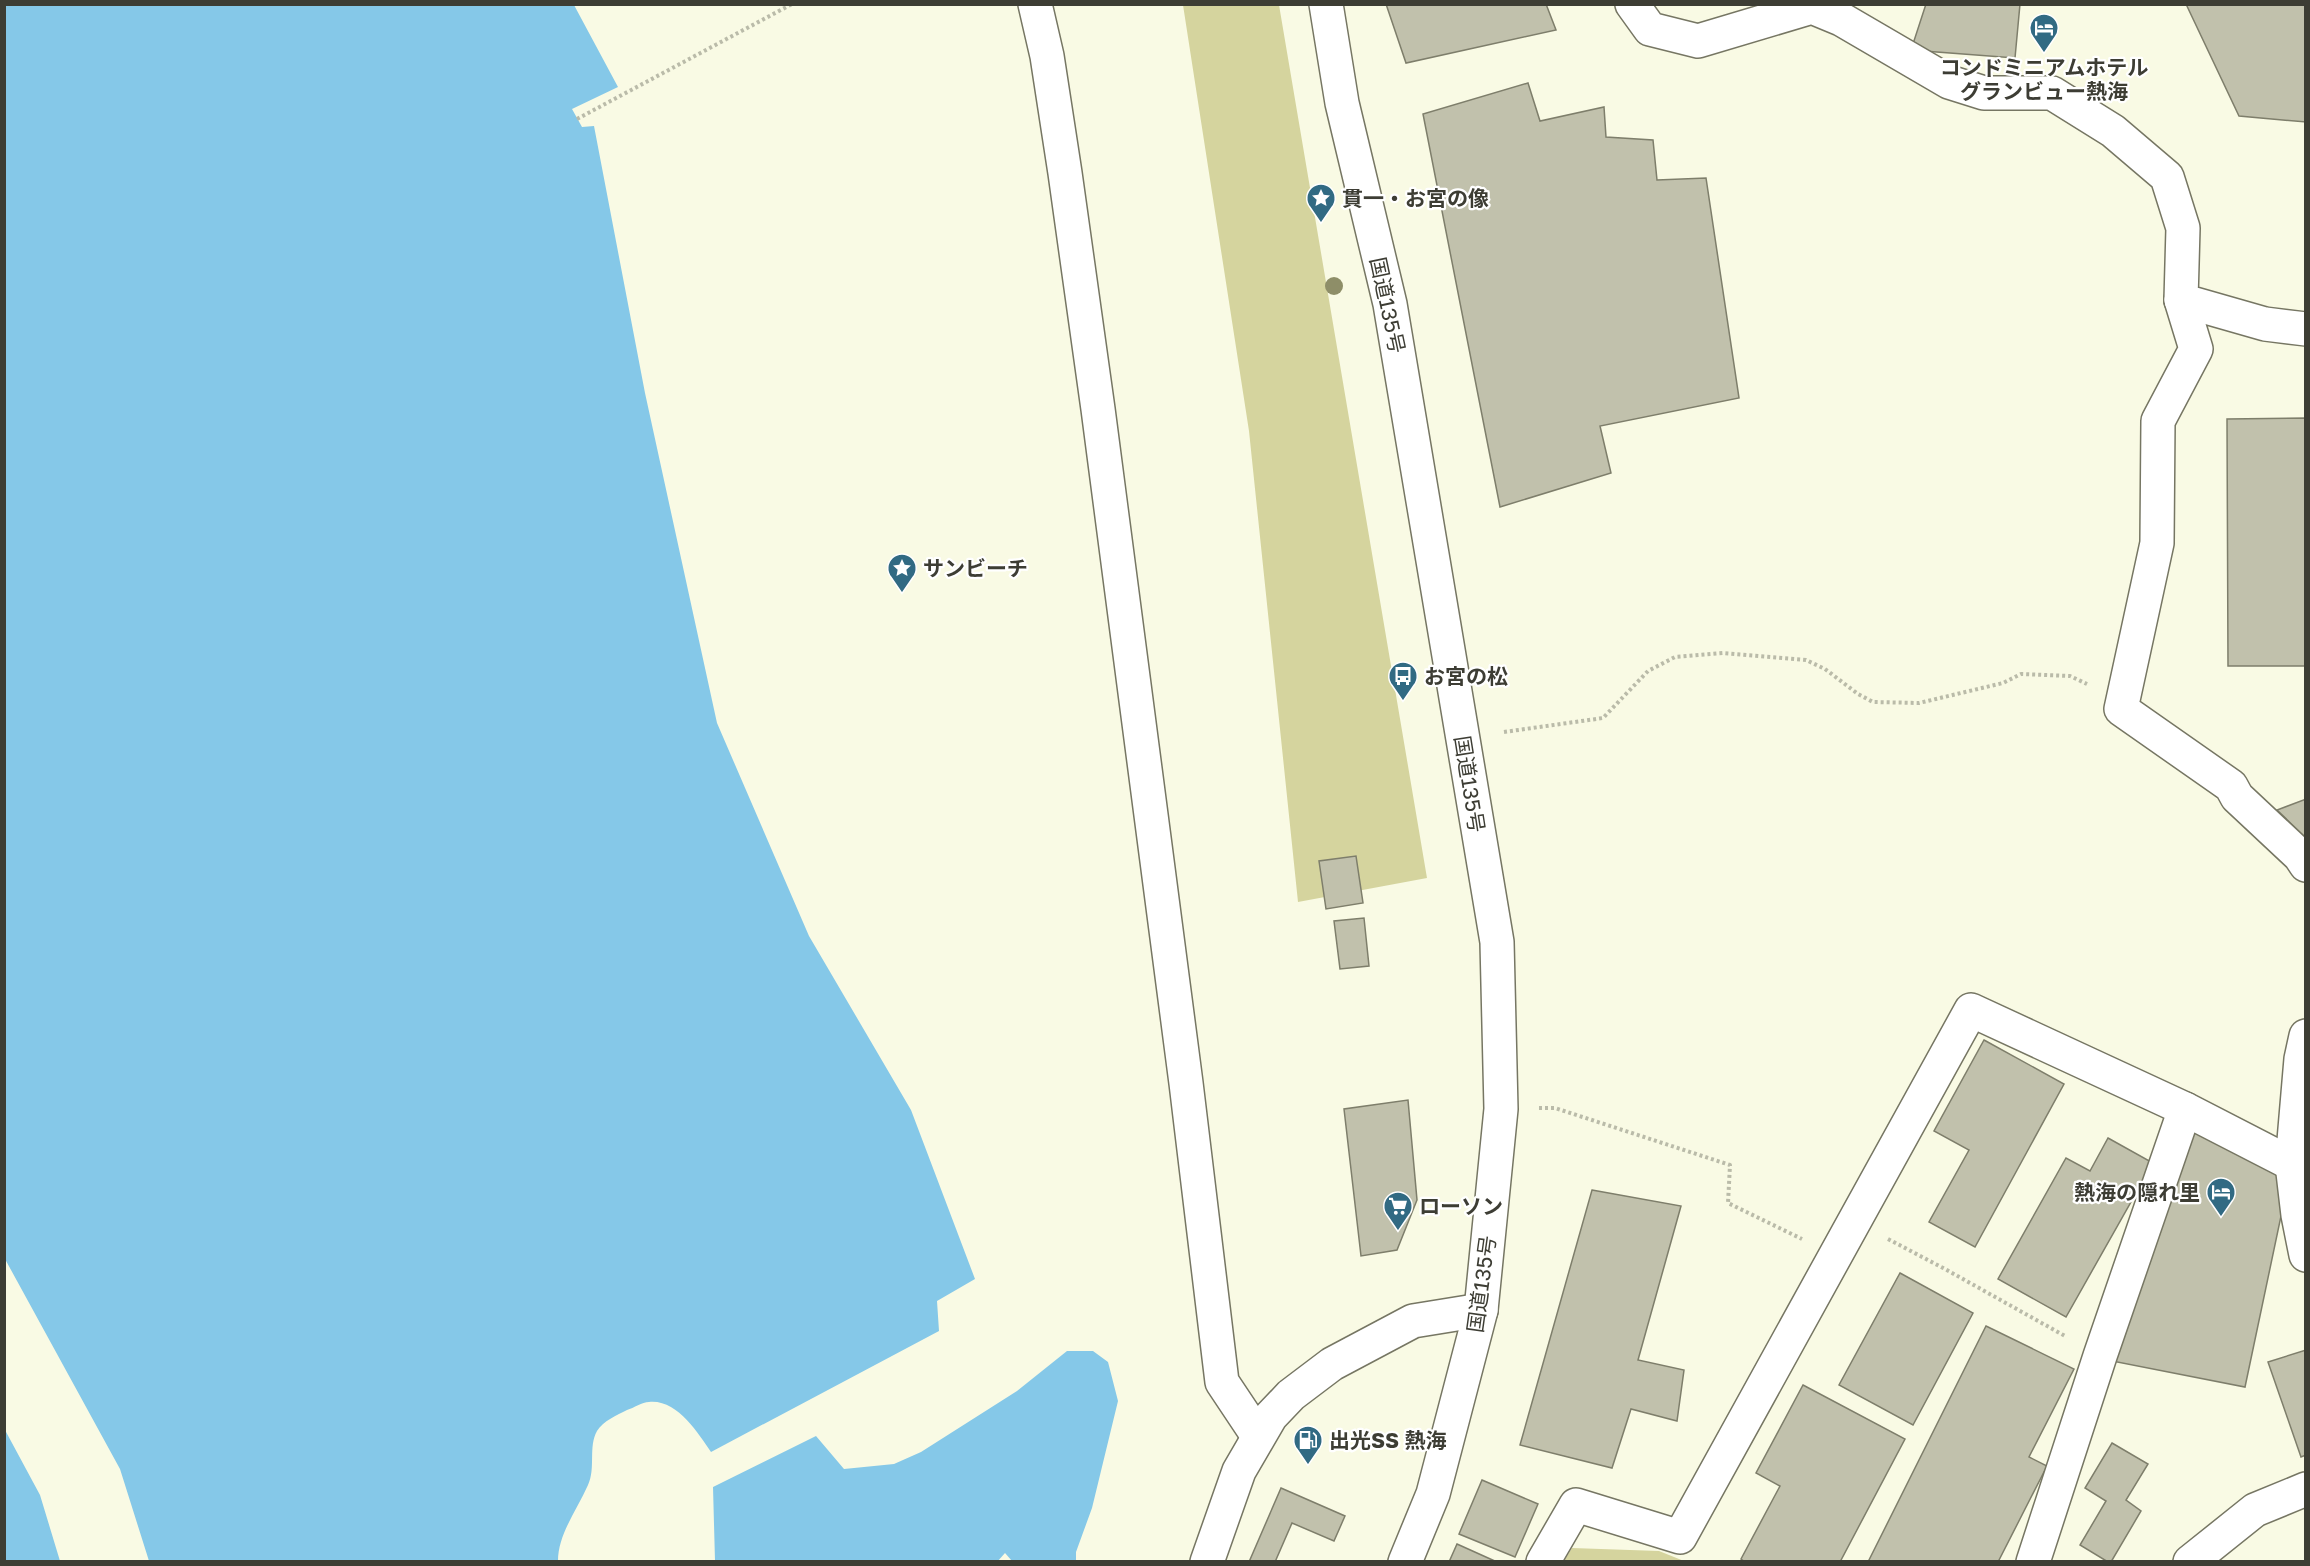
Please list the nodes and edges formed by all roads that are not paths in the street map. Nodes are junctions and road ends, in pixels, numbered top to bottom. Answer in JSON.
{"nodes":[{"id":1,"x":1035,"y":4,"type":"edge"},
{"id":2,"x":1326,"y":4,"type":"edge"},
{"id":3,"x":1632,"y":4,"type":"edge"},
{"id":4,"x":2181,"y":300,"type":"junction"},
{"id":5,"x":2306,"y":329,"type":"edge"},
{"id":6,"x":2306,"y":865,"type":"edge"},
{"id":7,"x":2306,"y":1036,"type":"edge"},
{"id":8,"x":2185,"y":1109,"type":"junction"},
{"id":9,"x":2292,"y":1164,"type":"junction"},
{"id":10,"x":2306,"y":1255,"type":"edge"},
{"id":11,"x":1481,"y":1310,"type":"junction"},
{"id":12,"x":1258,"y":1436,"type":"junction"},
{"id":13,"x":2306,"y":1489,"type":"edge"},
{"id":14,"x":1207,"y":1562,"type":"edge"},
{"id":15,"x":1405,"y":1562,"type":"edge"},
{"id":16,"x":1543,"y":1562,"type":"edge"},
{"id":17,"x":2033,"y":1562,"type":"edge"},
{"id":18,"x":2190,"y":1562,"type":"edge"}],
"edges":[{"from":1,"to":12,"type":"main road"},
{"from":2,"to":11,"type":"main road","name":"国道135号"},
{"from":3,"to":4,"type":"main road"},
{"from":4,"to":5,"type":"main road"},
{"from":4,"to":6,"type":"main road"},
{"from":7,"to":9,"type":"main road"},
{"from":8,"to":9,"type":"main road"},
{"from":8,"to":16,"type":"main road"},
{"from":8,"to":17,"type":"main road"},
{"from":9,"to":10,"type":"main road"},
{"from":11,"to":12,"type":"main road"},
{"from":11,"to":15,"type":"main road","name":"国道135号"},
{"from":12,"to":14,"type":"main road"},
{"from":13,"to":18,"type":"main road"}]}
